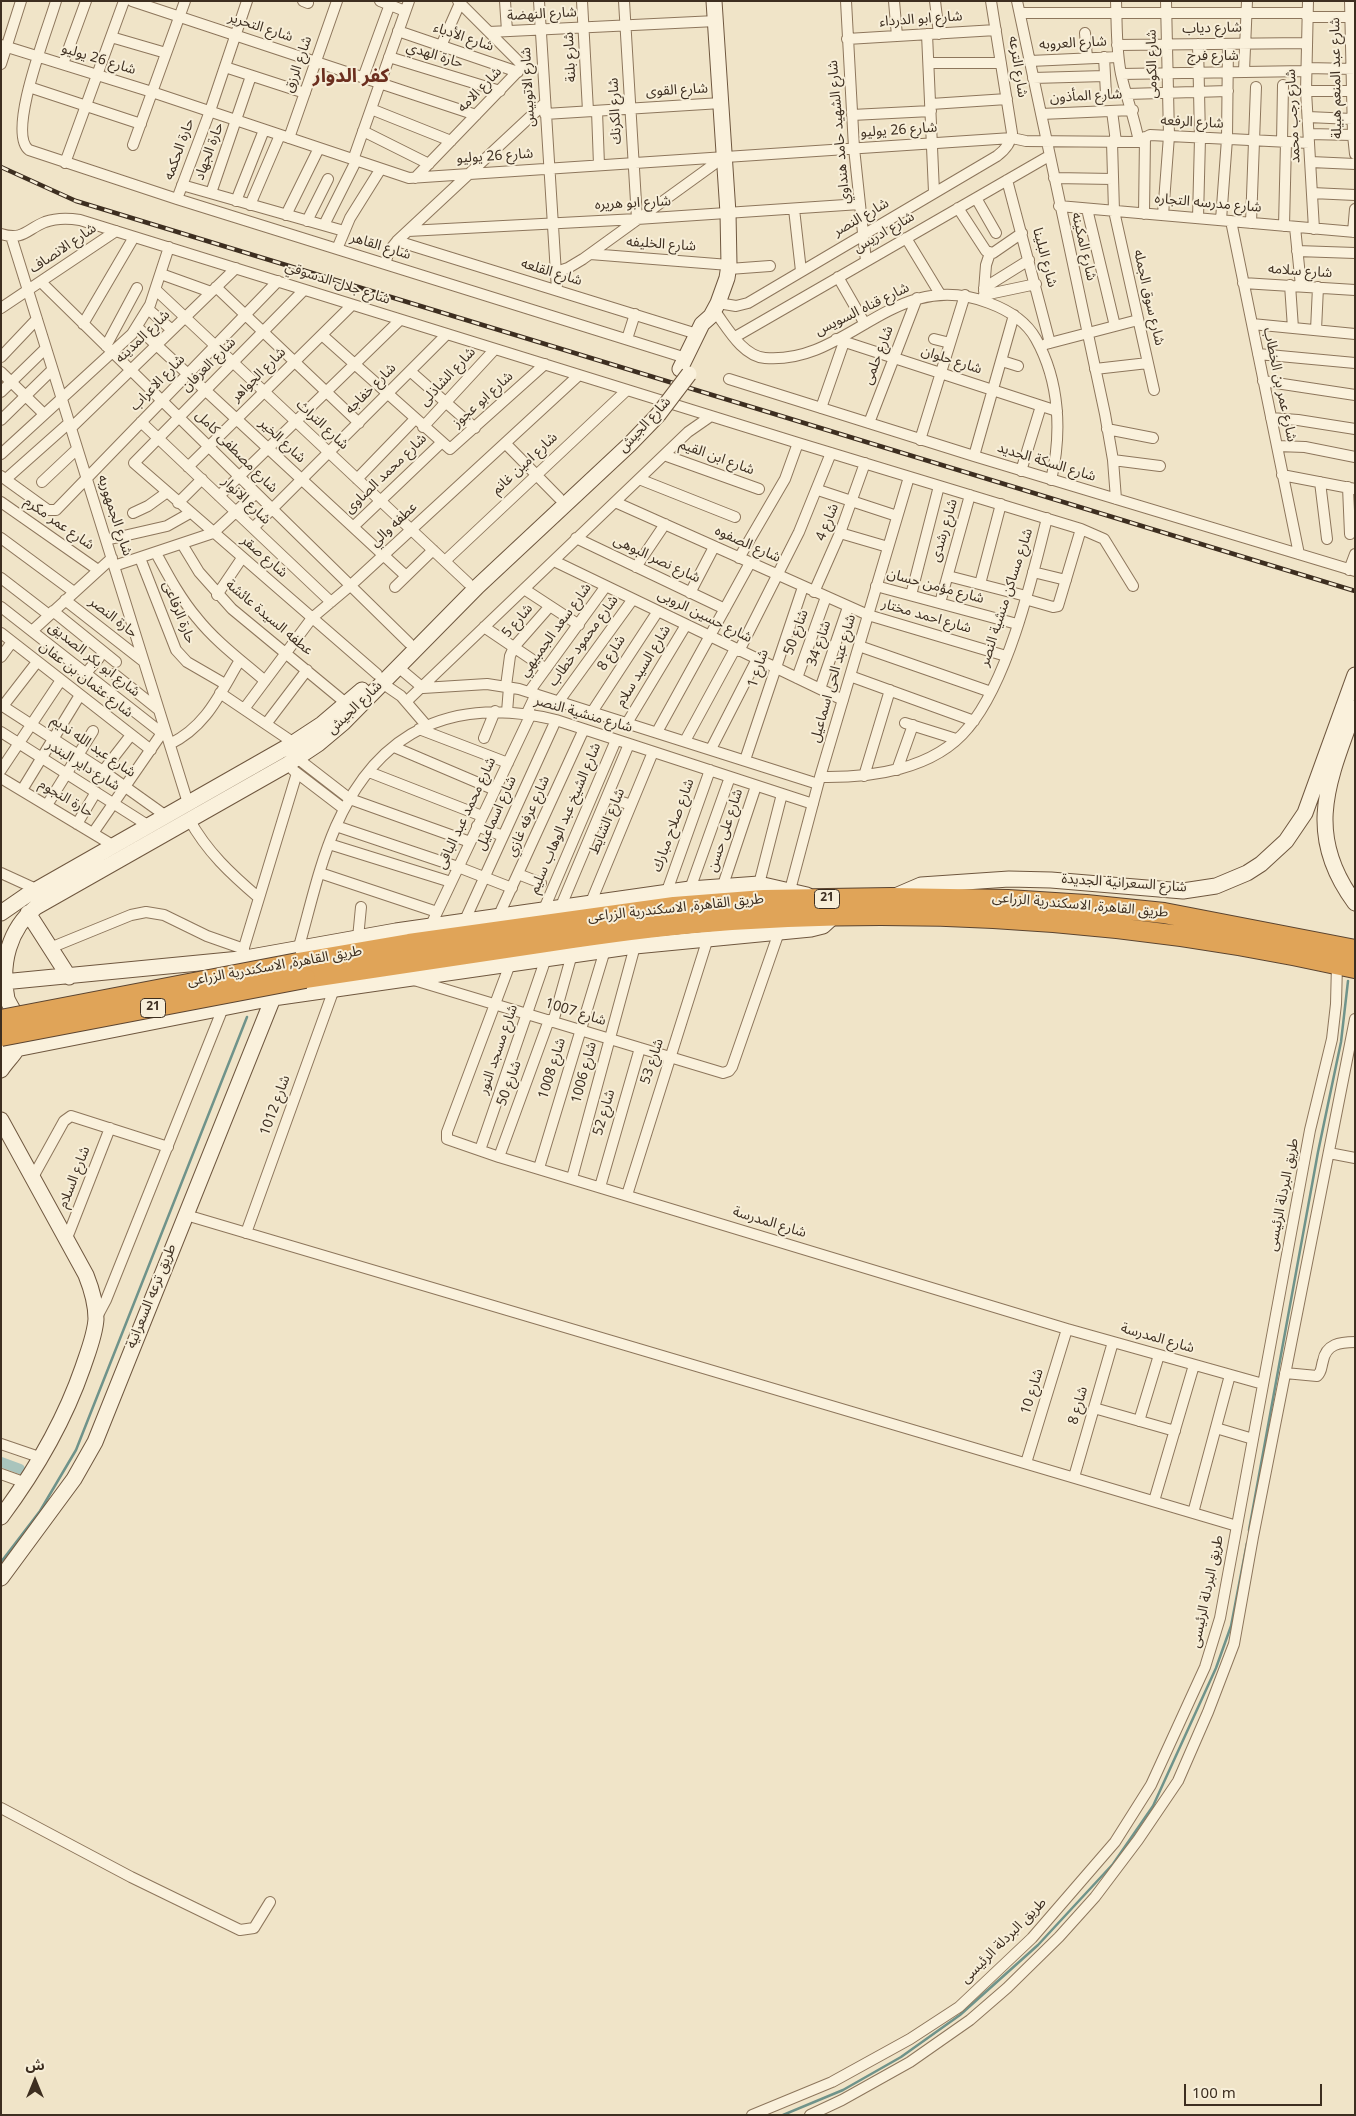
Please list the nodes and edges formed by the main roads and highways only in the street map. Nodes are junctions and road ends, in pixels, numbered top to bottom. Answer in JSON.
{"nodes":[{"id":1,"x":714,"y":1,"type":"edge"},
{"id":2,"x":714,"y":310,"type":"junction"},
{"id":3,"x":685,"y":367,"type":"junction"},
{"id":4,"x":655,"y":408,"type":"junction"},
{"id":5,"x":395,"y":664,"type":"junction"},
{"id":6,"x":1355,"y":676,"type":"edge"},
{"id":7,"x":380,"y":679,"type":"junction"},
{"id":8,"x":1355,"y":708,"type":"edge"},
{"id":9,"x":891,"y":898,"type":"junction"},
{"id":10,"x":820,"y":899,"type":"junction"},
{"id":11,"x":1355,"y":902,"type":"edge"},
{"id":12,"x":1,"y":913,"type":"edge"},
{"id":13,"x":28,"y":913,"type":"junction"},
{"id":14,"x":834,"y":916,"type":"junction"},
{"id":15,"x":5,"y":938,"type":"edge"},
{"id":16,"x":1355,"y":950,"type":"edge"},
{"id":17,"x":301,"y":964,"type":"junction"},
{"id":18,"x":1346,"y":966,"type":"edge"},
{"id":19,"x":69,"y":977,"type":"junction"},
{"id":20,"x":3,"y":982,"type":"junction"},
{"id":21,"x":272,"y":998,"type":"junction"},
{"id":22,"x":1,"y":1020,"type":"edge"},
{"id":23,"x":1,"y":1036,"type":"edge"},
{"id":24,"x":19,"y":1049,"type":"junction"},
{"id":25,"x":1,"y":1052,"type":"edge"},
{"id":26,"x":1,"y":1070,"type":"edge"},
{"id":27,"x":1,"y":1120,"type":"edge"},
{"id":28,"x":1,"y":1517,"type":"edge"},
{"id":29,"x":1,"y":1578,"type":"edge"}],
"edges":[{"from":1,"to":2,"type":"main road","name":"شارع الجيش"},
{"from":2,"to":3,"type":"main road","name":"شارع الجيش"},
{"from":2,"to":3,"type":"main road","name":"شارع الجيش"},
{"from":3,"to":4,"type":"main road","name":"شارع الجيش"},
{"from":4,"to":5,"type":"main road","name":"شارع الجيش"},
{"from":4,"to":5,"type":"main road","name":"شارع الجيش"},
{"from":5,"to":7,"type":"main road","name":"شارع الجيش"},
{"from":6,"to":9,"type":"main road","name":"شارع السعرانية الجديدة"},
{"from":7,"to":12,"type":"main road","name":"شارع الجيش"},
{"from":7,"to":13,"type":"main road","name":"شارع الجيش"},
{"from":8,"to":11,"type":"main road"},
{"from":9,"to":10,"type":"highway","name":"طريق القاهرة, الاسكندرية الزراعى","number":"21"},
{"from":9,"to":16,"type":"highway","name":"طريق القاهرة, الاسكندرية الزراعى","number":"21"},
{"from":10,"to":17,"type":"highway","name":"طريق القاهرة, الاسكندرية الزراعى","number":"21"},
{"from":10,"to":17,"type":"main road"},
{"from":13,"to":15,"type":"main road","name":"شارع الجيش"},
{"from":13,"to":19,"type":"main road"},
{"from":14,"to":17,"type":"highway","name":"طريق القاهرة, الاسكندرية الزراعى","number":"21"},
{"from":14,"to":18,"type":"highway","name":"طريق القاهرة, الاسكندرية الزراعى","number":"21"},
{"from":14,"to":21,"type":"main road"},
{"from":15,"to":20,"type":"main road","name":"شارع الجيش"},
{"from":17,"to":19,"type":"main road"},
{"from":17,"to":22,"type":"highway","name":"طريق القاهرة, الاسكندرية الزراعى","number":"21","bridge":true},
{"from":17,"to":23,"type":"highway","name":"طريق القاهرة, الاسكندرية الزراعى","number":"21","bridge":true},
{"from":19,"to":20,"type":"main road"},
{"from":20,"to":24,"type":"main road","name":"شارع الجيش"},
{"from":21,"to":24,"type":"main road"},
{"from":21,"to":29,"type":"main road","name":"طريق ترعه السعرانية"},
{"from":24,"to":25,"type":"main road"},
{"from":24,"to":26,"type":"main road"},
{"from":27,"to":28,"type":"main road"}]}
